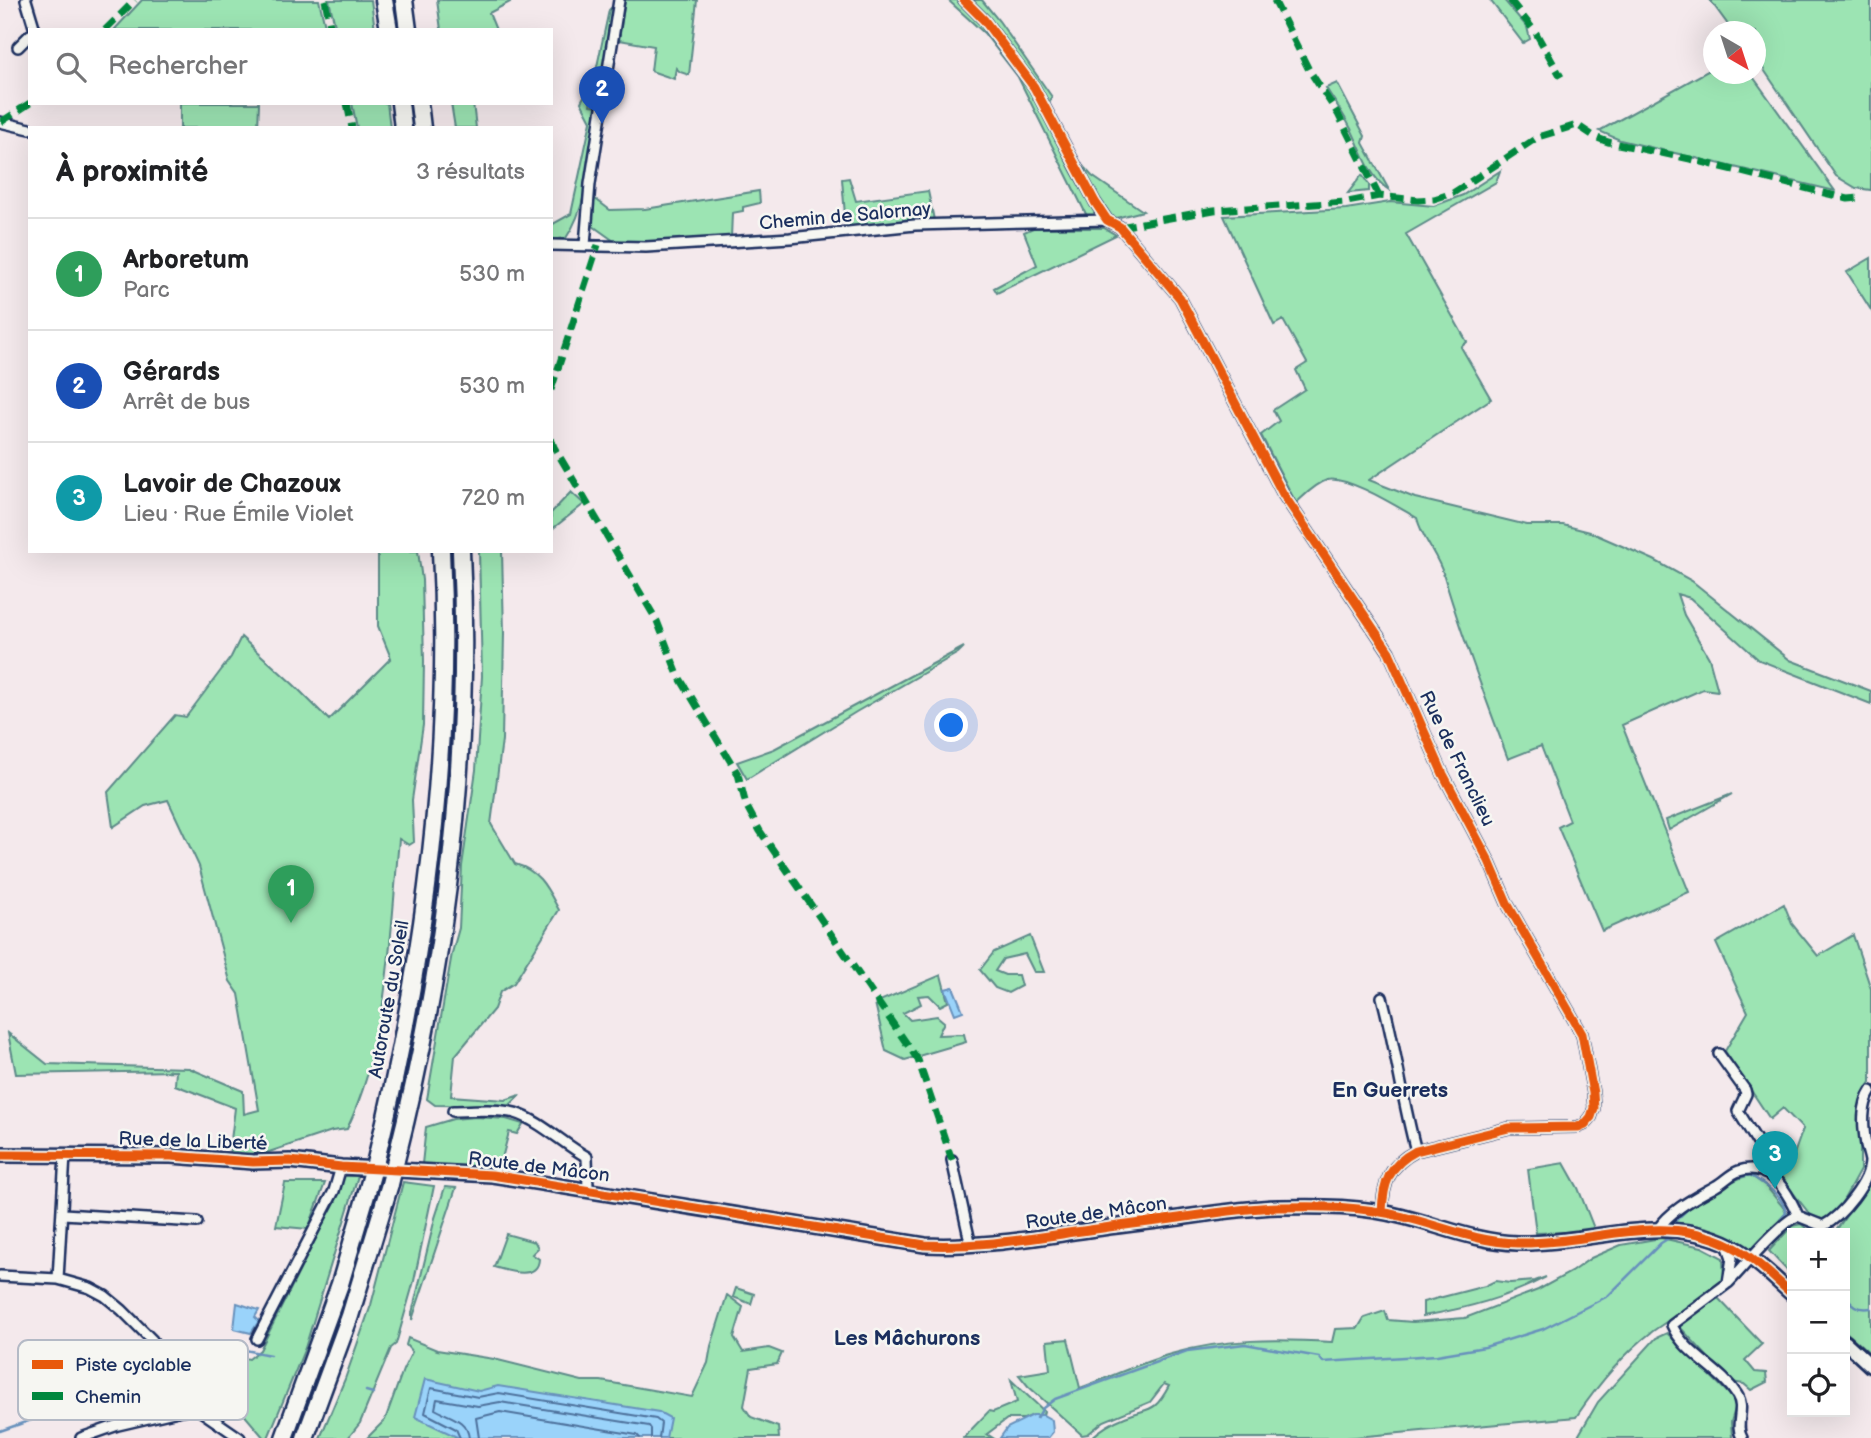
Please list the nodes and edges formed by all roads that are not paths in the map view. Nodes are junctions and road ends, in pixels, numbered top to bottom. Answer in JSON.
{"nodes":[{"id":1,"x":26,"y":0,"type":"edge"},
{"id":2,"x":384,"y":0,"type":"edge"},
{"id":3,"x":404,"y":0,"type":"edge"},
{"id":4,"x":620,"y":0,"type":"edge"},
{"id":5,"x":964,"y":0,"type":"edge"},
{"id":6,"x":34,"y":28,"type":"edge"},
{"id":7,"x":389,"y":28,"type":"edge"},
{"id":8,"x":408,"y":28,"type":"edge"},
{"id":9,"x":28,"y":37,"type":"edge"},
{"id":10,"x":18,"y":47,"type":"dead end"},
{"id":11,"x":400,"y":105,"type":"edge"},
{"id":12,"x":419,"y":105,"type":"edge"},
{"id":13,"x":0,"y":122,"type":"edge"},
{"id":14,"x":403,"y":126,"type":"edge"},
{"id":15,"x":422,"y":126,"type":"edge"},
{"id":16,"x":28,"y":129,"type":"edge"},
{"id":17,"x":1107,"y":220,"type":"junction"},
{"id":18,"x":553,"y":245,"type":"edge"},
{"id":19,"x":585,"y":245,"type":"junction"},
{"id":20,"x":442,"y":553,"type":"edge"},
{"id":21,"x":461,"y":553,"type":"edge"},
{"id":22,"x":1382,"y":997,"type":"dead end"},
{"id":23,"x":1719,"y":1054,"type":"dead end"},
{"id":24,"x":1871,"y":1091,"type":"edge"},
{"id":25,"x":453,"y":1111,"type":"dead end"},
{"id":26,"x":1416,"y":1152,"type":"junction"},
{"id":27,"x":65,"y":1154,"type":"junction"},
{"id":28,"x":0,"y":1155,"type":"edge"},
{"id":29,"x":952,"y":1160,"type":"dead end"},
{"id":30,"x":385,"y":1163,"type":"junction"},
{"id":31,"x":341,"y":1167,"type":"junction"},
{"id":32,"x":1764,"y":1173,"type":"junction"},
{"id":33,"x":588,"y":1189,"type":"junction"},
{"id":34,"x":1382,"y":1212,"type":"junction"},
{"id":35,"x":62,"y":1214,"type":"junction"},
{"id":36,"x":1798,"y":1216,"type":"junction"},
{"id":37,"x":197,"y":1222,"type":"dead end"},
{"id":38,"x":1670,"y":1229,"type":"junction"},
{"id":39,"x":1727,"y":1244,"type":"junction"},
{"id":40,"x":971,"y":1246,"type":"junction"},
{"id":41,"x":1752,"y":1258,"type":"junction"},
{"id":42,"x":0,"y":1276,"type":"edge"},
{"id":43,"x":58,"y":1279,"type":"junction"},
{"id":44,"x":1728,"y":1283,"type":"junction"},
{"id":45,"x":1789,"y":1291,"type":"edge"},
{"id":46,"x":257,"y":1339,"type":"dead end"},
{"id":47,"x":152,"y":1340,"type":"edge"},
{"id":48,"x":1850,"y":1347,"type":"edge"},
{"id":49,"x":1871,"y":1366,"type":"edge"},
{"id":50,"x":139,"y":1420,"type":"edge"},
{"id":51,"x":214,"y":1420,"type":"edge"},
{"id":52,"x":81,"y":1438,"type":"edge"},
{"id":53,"x":240,"y":1438,"type":"edge"},
{"id":54,"x":284,"y":1438,"type":"edge"},
{"id":55,"x":305,"y":1438,"type":"edge"},
{"id":56,"x":1742,"y":1438,"type":"edge"}],
"edges":[{"from":1,"to":6,"type":"street"},
{"from":2,"to":7,"type":"highway"},
{"from":3,"to":8,"type":"highway"},
{"from":4,"to":19,"type":"street"},
{"from":5,"to":17,"type":"street"},
{"from":9,"to":10,"type":"street"},
{"from":11,"to":14,"type":"highway"},
{"from":12,"to":15,"type":"highway"},
{"from":13,"to":16,"type":"street"},
{"from":17,"to":19,"type":"street","name":"Chemin de Salornay"},
{"from":17,"to":26,"type":"street","name":"Rue de Franclieu"},
{"from":18,"to":19,"type":"street","name":"Chemin de Salornay"},
{"from":20,"to":30,"type":"highway","name":"Autoroute du Soleil"},
{"from":21,"to":30,"type":"highway","name":"Autoroute du Soleil"},
{"from":22,"to":26,"type":"street"},
{"from":23,"to":32,"type":"street"},
{"from":24,"to":36,"type":"street"},
{"from":25,"to":33,"type":"street"},
{"from":26,"to":34,"type":"street","name":"Rue de Franclieu"},
{"from":27,"to":28,"type":"street","name":"Rue de la Liberté"},
{"from":27,"to":31,"type":"street","name":"Rue de la Liberté"},
{"from":27,"to":35,"type":"street"},
{"from":29,"to":40,"type":"street"},
{"from":30,"to":31,"type":"street","name":"Rue de la Liberté"},
{"from":30,"to":33,"type":"street","name":"Route de Mâcon"},
{"from":30,"to":54,"type":"highway","name":"Autoroute du Soleil","bridge":true},
{"from":30,"to":55,"type":"highway","name":"Autoroute du Soleil","bridge":true},
{"from":31,"to":46,"type":"street"},
{"from":32,"to":36,"type":"street"},
{"from":32,"to":38,"type":"street"},
{"from":33,"to":40,"type":"street","name":"Route de Mâcon"},
{"from":34,"to":38,"type":"street","name":"Route de Mâcon"},
{"from":34,"to":40,"type":"street","name":"Route de Mâcon"},
{"from":35,"to":37,"type":"street"},
{"from":35,"to":43,"type":"street"},
{"from":36,"to":41,"type":"street"},
{"from":38,"to":39,"type":"street","name":"Route de Mâcon"},
{"from":39,"to":41,"type":"street","name":"Route de Mâcon"},
{"from":39,"to":44,"type":"street"},
{"from":41,"to":44,"type":"street"},
{"from":41,"to":45,"type":"street","name":"Route de Mâcon"},
{"from":42,"to":43,"type":"street"},
{"from":43,"to":47,"type":"street"},
{"from":44,"to":56,"type":"street"},
{"from":48,"to":49,"type":"street"},
{"from":50,"to":52,"type":"street"},
{"from":51,"to":53,"type":"street"}]}
